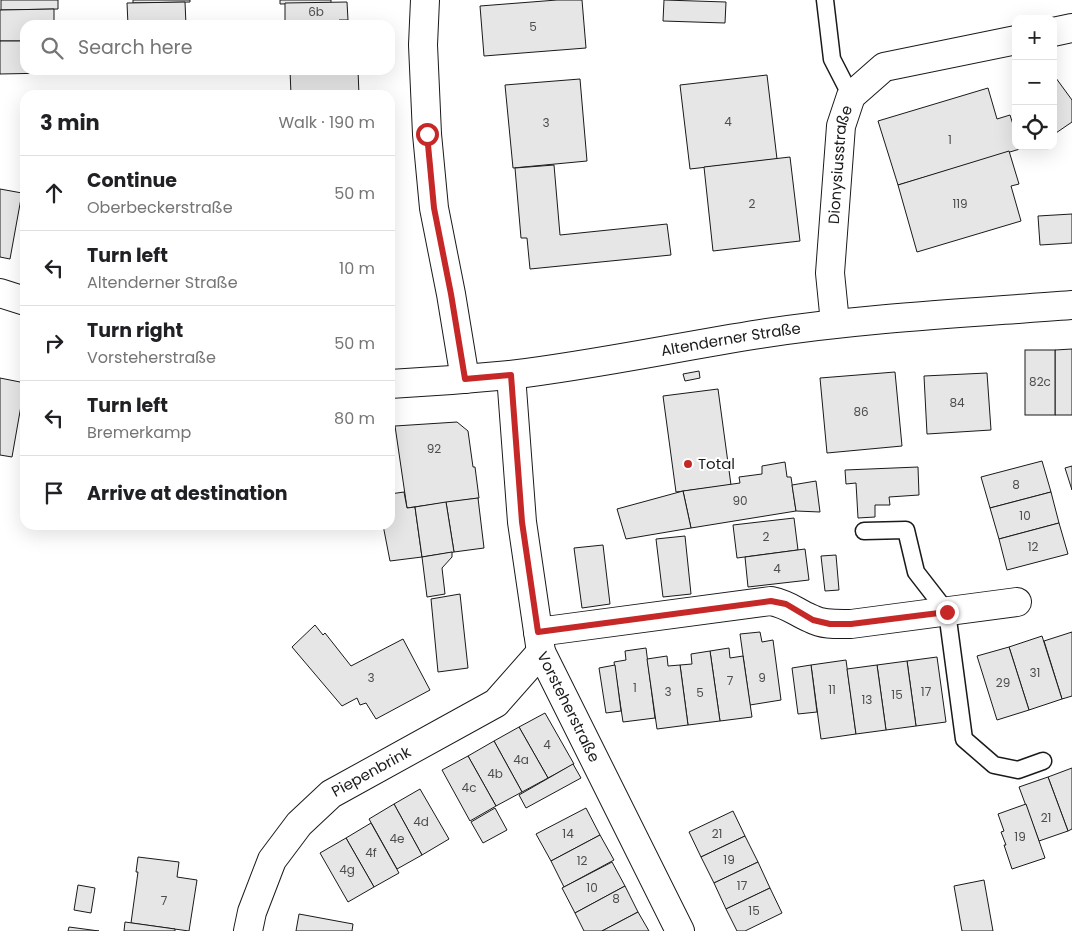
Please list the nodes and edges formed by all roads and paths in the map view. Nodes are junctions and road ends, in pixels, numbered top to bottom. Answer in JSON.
{"nodes":[{"id":1,"x":425,"y":0,"type":"edge"},
{"id":2,"x":825,"y":0,"type":"edge"},
{"id":3,"x":1072,"y":28,"type":"edge"},
{"id":4,"x":1057,"y":31,"type":"edge"},
{"id":5,"x":1012,"y":41,"type":"edge"},
{"id":6,"x":851,"y":96,"type":"junction"},
{"id":7,"x":0,"y":293,"type":"edge"},
{"id":8,"x":20,"y":299,"type":"edge"},
{"id":9,"x":1072,"y":305,"type":"edge"},
{"id":10,"x":835,"y":323,"type":"junction"},
{"id":11,"x":511,"y":375,"type":"junction"},
{"id":12,"x":465,"y":379,"type":"junction"},
{"id":13,"x":395,"y":384,"type":"edge"},
{"id":14,"x":864,"y":530,"type":"dead end"},
{"id":15,"x":1017,"y":602,"type":"dead end"},
{"id":16,"x":947,"y":612,"type":"junction"},
{"id":17,"x":540,"y":642,"type":"junction"},
{"id":18,"x":1043,"y":761,"type":"dead end"},
{"id":19,"x":248,"y":931,"type":"edge"},
{"id":20,"x":680,"y":931,"type":"edge"}],
"edges":[{"from":1,"to":12,"type":"street"},
{"from":2,"to":6,"type":"lane"},
{"from":3,"to":4,"type":"street"},
{"from":5,"to":6,"type":"street","name":"Dionysiusstraße"},
{"from":6,"to":10,"type":"street","name":"Dionysiusstraße"},
{"from":7,"to":8,"type":"street"},
{"from":9,"to":10,"type":"street","name":"Altenderner Straße"},
{"from":10,"to":11,"type":"street","name":"Altenderner Straße"},
{"from":11,"to":12,"type":"street","name":"Altenderner Straße"},
{"from":11,"to":17,"type":"street","name":"Vorsteherstraße"},
{"from":12,"to":13,"type":"street","name":"Altenderner Straße"},
{"from":14,"to":16,"type":"lane"},
{"from":15,"to":16,"type":"street"},
{"from":16,"to":17,"type":"street"},
{"from":16,"to":18,"type":"lane"},
{"from":17,"to":19,"type":"street","name":"Piepenbrink"},
{"from":17,"to":20,"type":"street","name":"Vorsteherstraße"}]}
